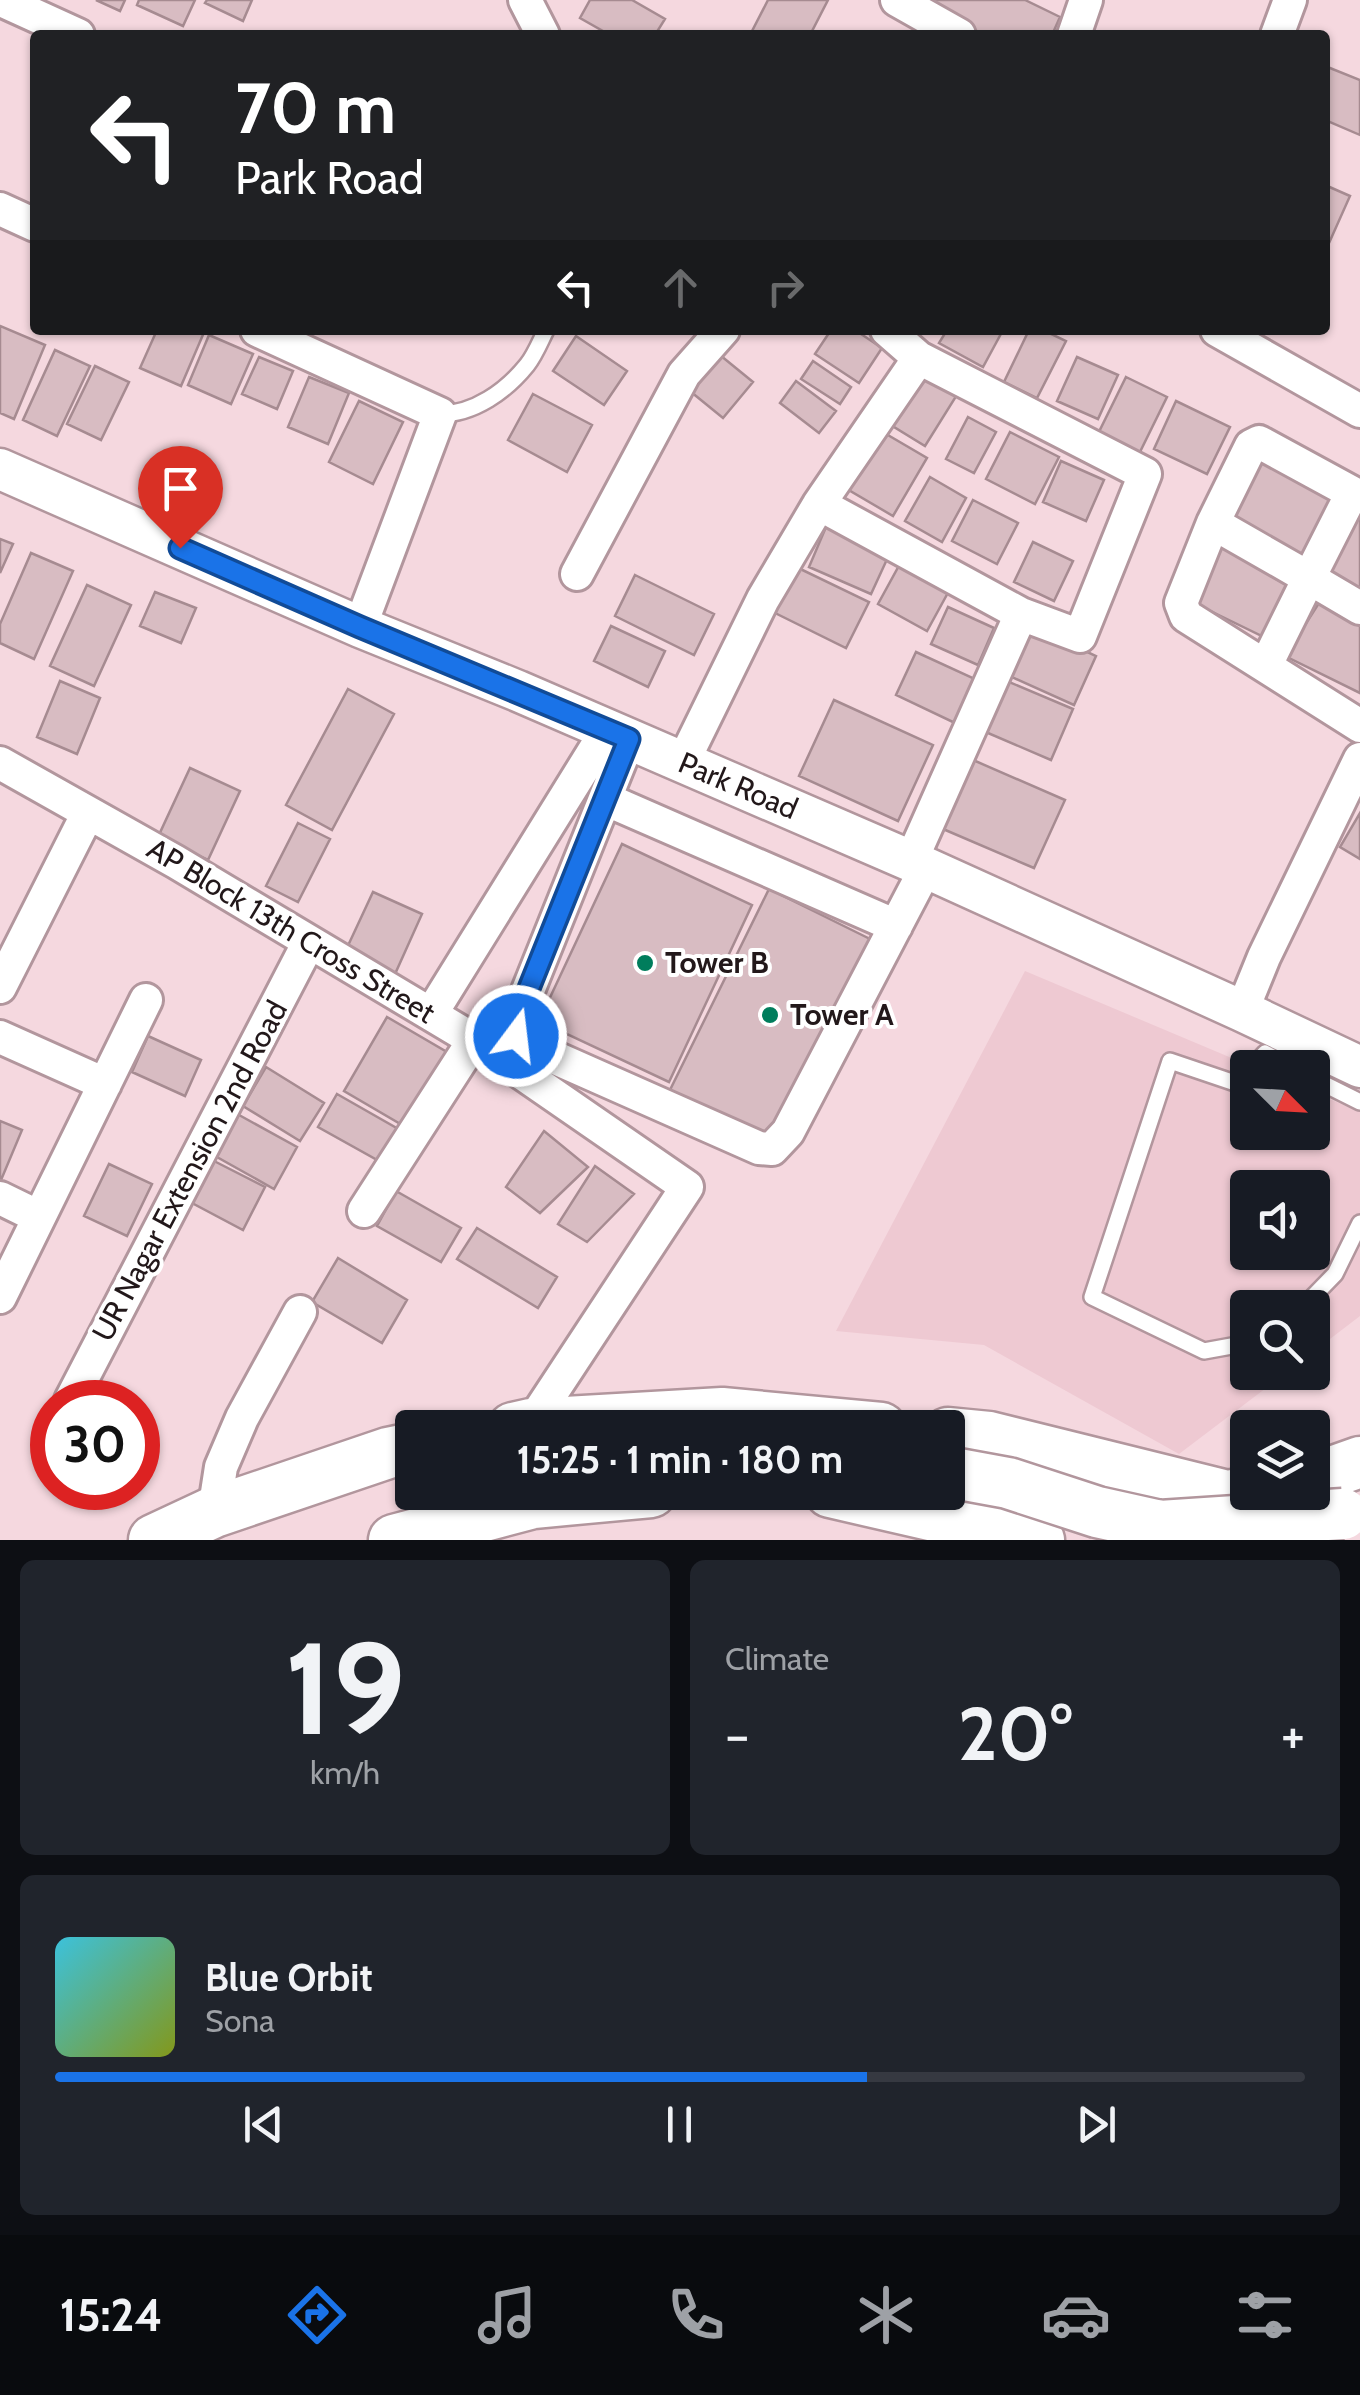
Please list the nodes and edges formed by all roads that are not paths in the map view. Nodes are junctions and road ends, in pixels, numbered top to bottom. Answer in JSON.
{"nodes":[{"id":1,"x":1,"y":0,"type":"edge"},
{"id":2,"x":525,"y":0,"type":"edge"},
{"id":3,"x":1086,"y":0,"type":"edge"},
{"id":4,"x":1290,"y":0,"type":"edge"},
{"id":5,"x":910,"y":17,"type":"edge"},
{"id":6,"x":63,"y":19,"type":"edge"},
{"id":7,"x":540,"y":30,"type":"edge"},
{"id":8,"x":945,"y":30,"type":"edge"},
{"id":9,"x":1076,"y":30,"type":"edge"},
{"id":10,"x":1279,"y":30,"type":"edge"},
{"id":11,"x":0,"y":209,"type":"edge"},
{"id":12,"x":30,"y":224,"type":"edge"},
{"id":13,"x":276,"y":335,"type":"edge"},
{"id":14,"x":544,"y":335,"type":"edge"},
{"id":15,"x":719,"y":335,"type":"edge"},
{"id":16,"x":894,"y":335,"type":"edge"},
{"id":17,"x":1227,"y":335,"type":"edge"},
{"id":18,"x":919,"y":358,"type":"junction"},
{"id":19,"x":1360,"y":412,"type":"edge"},
{"id":20,"x":440,"y":414,"type":"junction"},
{"id":21,"x":0,"y":468,"type":"edge"},
{"id":22,"x":1356,"y":495,"type":"edge"},
{"id":23,"x":818,"y":504,"type":"junction"},
{"id":24,"x":1212,"y":523,"type":"junction"},
{"id":25,"x":577,"y":574,"type":"dead end"},
{"id":26,"x":1309,"y":578,"type":"junction"},
{"id":27,"x":1360,"y":608,"type":"edge"},
{"id":28,"x":1022,"y":614,"type":"junction"},
{"id":29,"x":360,"y":627,"type":"junction"},
{"id":30,"x":1266,"y":665,"type":"junction"},
{"id":31,"x":1360,"y":726,"type":"edge"},
{"id":32,"x":618,"y":734,"type":"junction"},
{"id":33,"x":1360,"y":759,"type":"edge"},
{"id":34,"x":0,"y":762,"type":"edge"},
{"id":35,"x":683,"y":762,"type":"junction"},
{"id":36,"x":605,"y":799,"type":"junction"},
{"id":37,"x":88,"y":813,"type":"junction"},
{"id":38,"x":919,"y":865,"type":"junction"},
{"id":39,"x":896,"y":926,"type":"junction"},
{"id":40,"x":309,"y":942,"type":"junction"},
{"id":41,"x":0,"y":987,"type":"edge"},
{"id":42,"x":146,"y":1000,"type":"dead end"},
{"id":43,"x":1242,"y":1011,"type":"junction"},
{"id":44,"x":430,"y":1014,"type":"junction"},
{"id":45,"x":0,"y":1037,"type":"edge"},
{"id":46,"x":474,"y":1040,"type":"junction"},
{"id":47,"x":1360,"y":1067,"type":"edge"},
{"id":48,"x":1230,"y":1081,"type":"edge"},
{"id":49,"x":104,"y":1084,"type":"junction"},
{"id":50,"x":1330,"y":1087,"type":"edge"},
{"id":51,"x":1360,"y":1102,"type":"edge"},
{"id":52,"x":0,"y":1198,"type":"edge"},
{"id":53,"x":364,"y":1210,"type":"dead end"},
{"id":54,"x":39,"y":1217,"type":"junction"},
{"id":55,"x":1360,"y":1223,"type":"edge"},
{"id":56,"x":1320,"y":1290,"type":"edge"},
{"id":57,"x":0,"y":1298,"type":"edge"},
{"id":58,"x":300,"y":1312,"type":"dead end"},
{"id":59,"x":1230,"y":1347,"type":"edge"},
{"id":60,"x":81,"y":1380,"type":"edge"},
{"id":61,"x":533,"y":1410,"type":"edge"},
{"id":62,"x":965,"y":1435,"type":"edge"},
{"id":63,"x":395,"y":1452,"type":"edge"},
{"id":64,"x":1360,"y":1462,"type":"edge"},
{"id":65,"x":1106,"y":1465,"type":"junction"},
{"id":66,"x":965,"y":1475,"type":"edge"},
{"id":67,"x":395,"y":1480,"type":"edge"},
{"id":68,"x":1230,"y":1495,"type":"edge"},
{"id":69,"x":1335,"y":1508,"type":"edge"},
{"id":70,"x":511,"y":1510,"type":"edge"},
{"id":71,"x":908,"y":1510,"type":"edge"},
{"id":72,"x":217,"y":1526,"type":"edge"},
{"id":73,"x":154,"y":1540,"type":"edge"},
{"id":74,"x":394,"y":1540,"type":"edge"},
{"id":75,"x":1039,"y":1540,"type":"edge"},
{"id":76,"x":1083,"y":1540,"type":"edge"}],
"edges":[{"from":1,"to":6,"type":"street"},
{"from":2,"to":7,"type":"street"},
{"from":3,"to":9,"type":"street"},
{"from":4,"to":10,"type":"street"},
{"from":5,"to":8,"type":"street"},
{"from":11,"to":12,"type":"street"},
{"from":13,"to":20,"type":"street"},
{"from":14,"to":20,"type":"lane"},
{"from":15,"to":25,"type":"street"},
{"from":16,"to":18,"type":"street"},
{"from":17,"to":19,"type":"street"},
{"from":18,"to":23,"type":"street"},
{"from":18,"to":28,"type":"street"},
{"from":20,"to":29,"type":"street"},
{"from":21,"to":29,"type":"street","name":"Park Road"},
{"from":22,"to":24,"type":"street"},
{"from":22,"to":26,"type":"street"},
{"from":23,"to":28,"type":"street"},
{"from":23,"to":35,"type":"street"},
{"from":24,"to":26,"type":"street"},
{"from":24,"to":30,"type":"street"},
{"from":26,"to":27,"type":"street"},
{"from":26,"to":30,"type":"street"},
{"from":28,"to":38,"type":"street"},
{"from":29,"to":32,"type":"street","name":"Park Road"},
{"from":30,"to":31,"type":"street"},
{"from":32,"to":35,"type":"street","name":"Park Road"},
{"from":32,"to":36,"type":"street"},
{"from":32,"to":44,"type":"street"},
{"from":33,"to":43,"type":"street"},
{"from":34,"to":37,"type":"street","name":"AP Block 13th Cross Street"},
{"from":35,"to":38,"type":"street","name":"Park Road"},
{"from":36,"to":39,"type":"street"},
{"from":36,"to":39,"type":"street"},
{"from":37,"to":40,"type":"street","name":"AP Block 13th Cross Street"},
{"from":37,"to":41,"type":"street"},
{"from":38,"to":39,"type":"street"},
{"from":38,"to":43,"type":"street","name":"Park Road"},
{"from":40,"to":44,"type":"street","name":"AP Block 13th Cross Street"},
{"from":40,"to":60,"type":"street","name":"UR Nagar Extension 2nd Road"},
{"from":42,"to":49,"type":"street"},
{"from":43,"to":47,"type":"street","name":"Park Road"},
{"from":44,"to":46,"type":"street","name":"AP Block 13th Cross Street"},
{"from":45,"to":49,"type":"street"},
{"from":46,"to":53,"type":"street"},
{"from":46,"to":61,"type":"street","name":"AP Block 13th Cross Street"},
{"from":48,"to":59,"type":"lane"},
{"from":49,"to":54,"type":"street"},
{"from":50,"to":51,"type":"lane"},
{"from":52,"to":54,"type":"street"},
{"from":54,"to":57,"type":"street"},
{"from":55,"to":56,"type":"lane"},
{"from":58,"to":72,"type":"street"},
{"from":62,"to":65,"type":"main road"},
{"from":63,"to":72,"type":"main road"},
{"from":64,"to":69,"type":"main road"},
{"from":65,"to":68,"type":"main road"},
{"from":65,"to":76,"type":"main road"},
{"from":66,"to":69,"type":"main road","bridge":true},
{"from":67,"to":72,"type":"main road"},
{"from":70,"to":74,"type":"main road"},
{"from":71,"to":75,"type":"main road"},
{"from":72,"to":73,"type":"main road"}]}
